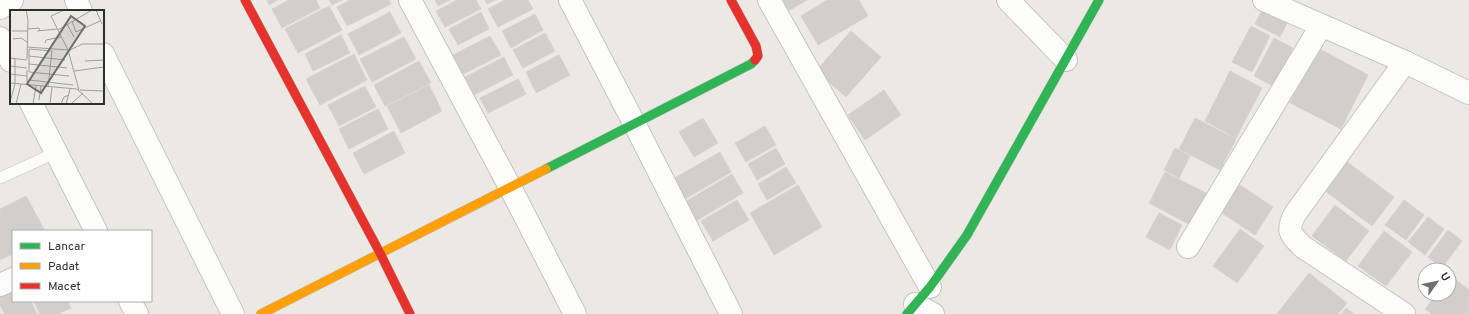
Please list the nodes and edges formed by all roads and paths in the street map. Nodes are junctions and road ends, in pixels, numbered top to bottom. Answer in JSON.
{"nodes":[{"id":1,"x":12,"y":0,"type":"edge"},
{"id":2,"x":76,"y":0,"type":"edge"},
{"id":3,"x":245,"y":0,"type":"edge"},
{"id":4,"x":410,"y":0,"type":"edge"},
{"id":5,"x":570,"y":0,"type":"edge"},
{"id":6,"x":731,"y":0,"type":"edge"},
{"id":7,"x":769,"y":0,"type":"edge"},
{"id":8,"x":1008,"y":0,"type":"edge"},
{"id":9,"x":1099,"y":0,"type":"edge"},
{"id":10,"x":1274,"y":2,"type":"edge"},
{"id":11,"x":0,"y":8,"type":"edge"},
{"id":12,"x":81,"y":10,"type":"edge"},
{"id":13,"x":1321,"y":26,"type":"junction"},
{"id":14,"x":0,"y":38,"type":"edge"},
{"id":15,"x":104,"y":56,"type":"edge"},
{"id":16,"x":10,"y":59,"type":"edge"},
{"id":17,"x":1066,"y":60,"type":"junction"},
{"id":18,"x":1405,"y":62,"type":"junction"},
{"id":19,"x":1469,"y":94,"type":"edge"},
{"id":20,"x":32,"y":104,"type":"edge"},
{"id":21,"x":634,"y":123,"type":"junction"},
{"id":22,"x":56,"y":153,"type":"junction"},
{"id":23,"x":0,"y":178,"type":"edge"},
{"id":24,"x":510,"y":187,"type":"junction"},
{"id":25,"x":95,"y":230,"type":"edge"},
{"id":26,"x":1188,"y":247,"type":"dead end"},
{"id":27,"x":380,"y":253,"type":"junction"},
{"id":28,"x":12,"y":279,"type":"edge"},
{"id":29,"x":0,"y":285,"type":"edge"},
{"id":30,"x":930,"y":288,"type":"junction"},
{"id":31,"x":131,"y":302,"type":"edge"},
{"id":32,"x":918,"y":311,"type":"edge"},
{"id":33,"x":137,"y":314,"type":"edge"},
{"id":34,"x":233,"y":314,"type":"edge"},
{"id":35,"x":261,"y":314,"type":"edge"},
{"id":36,"x":410,"y":314,"type":"edge"},
{"id":37,"x":574,"y":314,"type":"edge"},
{"id":38,"x":731,"y":314,"type":"edge"},
{"id":39,"x":1404,"y":314,"type":"edge"}],
"edges":[{"from":1,"to":11,"type":"street"},
{"from":2,"to":12,"type":"street"},
{"from":3,"to":27,"type":"street"},
{"from":4,"to":24,"type":"street"},
{"from":5,"to":21,"type":"street"},
{"from":6,"to":21,"type":"street"},
{"from":7,"to":30,"type":"street"},
{"from":8,"to":17,"type":"street"},
{"from":9,"to":17,"type":"street"},
{"from":10,"to":13,"type":"street"},
{"from":13,"to":18,"type":"street"},
{"from":13,"to":26,"type":"street"},
{"from":14,"to":16,"type":"street"},
{"from":15,"to":34,"type":"street"},
{"from":17,"to":30,"type":"street"},
{"from":18,"to":19,"type":"street"},
{"from":18,"to":39,"type":"street"},
{"from":20,"to":22,"type":"street"},
{"from":21,"to":24,"type":"street"},
{"from":21,"to":38,"type":"street"},
{"from":22,"to":23,"type":"lane"},
{"from":22,"to":25,"type":"street"},
{"from":24,"to":27,"type":"street"},
{"from":24,"to":37,"type":"street"},
{"from":27,"to":35,"type":"street"},
{"from":27,"to":36,"type":"street"},
{"from":28,"to":29,"type":"street"},
{"from":30,"to":32,"type":"street"},
{"from":31,"to":33,"type":"street"}]}
